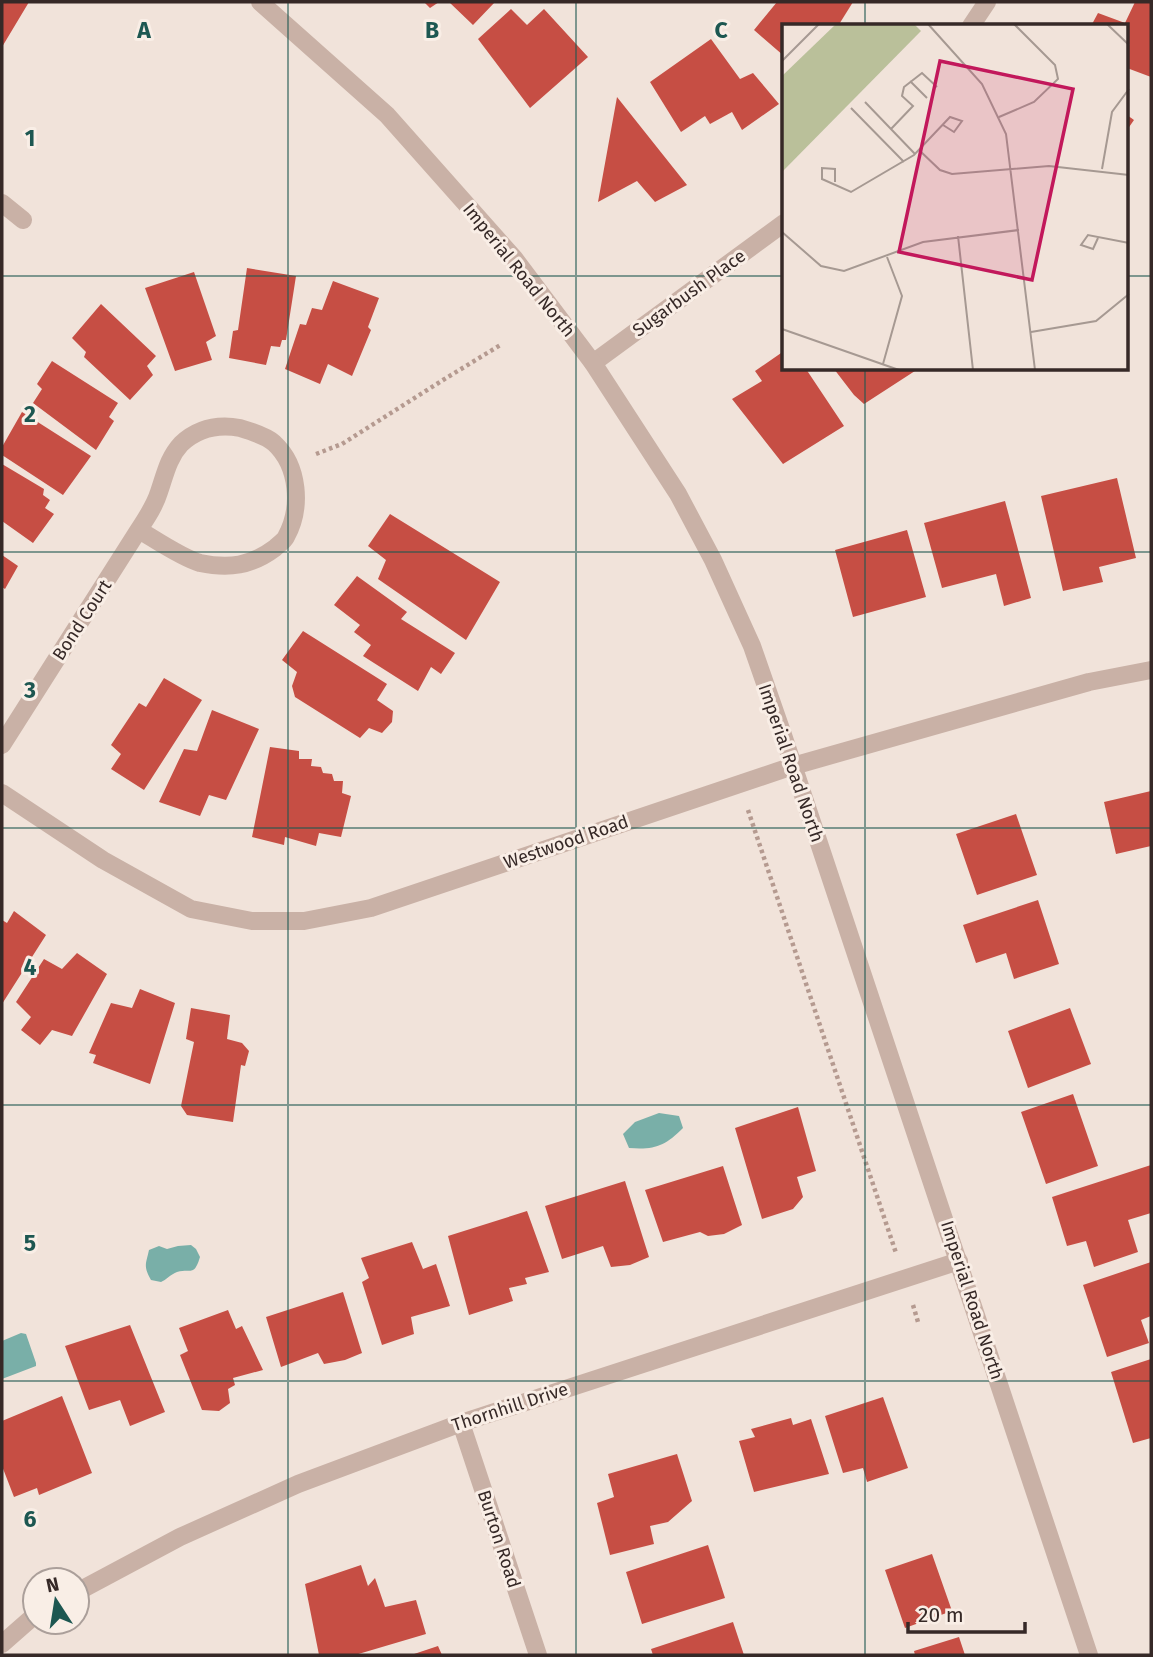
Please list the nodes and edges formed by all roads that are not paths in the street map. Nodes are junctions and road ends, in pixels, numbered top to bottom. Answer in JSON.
{"nodes":[{"id":1,"x":260,"y":2,"type":"edge"},
{"id":2,"x":987,"y":2,"type":"edge"},
{"id":3,"x":972,"y":24,"type":"edge"},
{"id":4,"x":2,"y":203,"type":"edge"},
{"id":5,"x":23,"y":220,"type":"dead end"},
{"id":6,"x":782,"y":224,"type":"edge"},
{"id":7,"x":593,"y":363,"type":"junction"},
{"id":8,"x":139,"y":530,"type":"junction"},
{"id":9,"x":1151,"y":670,"type":"edge"},
{"id":10,"x":2,"y":745,"type":"edge"},
{"id":11,"x":793,"y":766,"type":"junction"},
{"id":12,"x":2,"y":793,"type":"edge"},
{"id":13,"x":959,"y":1261,"type":"junction"},
{"id":14,"x":461,"y":1423,"type":"junction"},
{"id":15,"x":91,"y":1585,"type":"edge"},
{"id":16,"x":21,"y":1627,"type":"edge"},
{"id":17,"x":2,"y":1644,"type":"edge"},
{"id":18,"x":538,"y":1655,"type":"edge"},
{"id":19,"x":1089,"y":1655,"type":"edge"}],
"edges":[{"from":1,"to":7,"type":"street","name":"Imperial Road North"},
{"from":2,"to":3,"type":"street"},
{"from":4,"to":5,"type":"street"},
{"from":6,"to":7,"type":"street","name":"Sugarbush Place"},
{"from":7,"to":11,"type":"street","name":"Imperial Road North"},
{"from":8,"to":8,"type":"street","name":"Bond Court"},
{"from":8,"to":10,"type":"street","name":"Bond Court"},
{"from":9,"to":11,"type":"street","name":"Westwood Road"},
{"from":11,"to":12,"type":"street","name":"Westwood Road"},
{"from":11,"to":13,"type":"street","name":"Imperial Road North"},
{"from":13,"to":14,"type":"street","name":"Thornhill Drive"},
{"from":13,"to":19,"type":"street","name":"Imperial Road North"},
{"from":14,"to":15,"type":"street","name":"Thornhill Drive"},
{"from":14,"to":18,"type":"street","name":"Burton Road"},
{"from":16,"to":17,"type":"street"}]}
